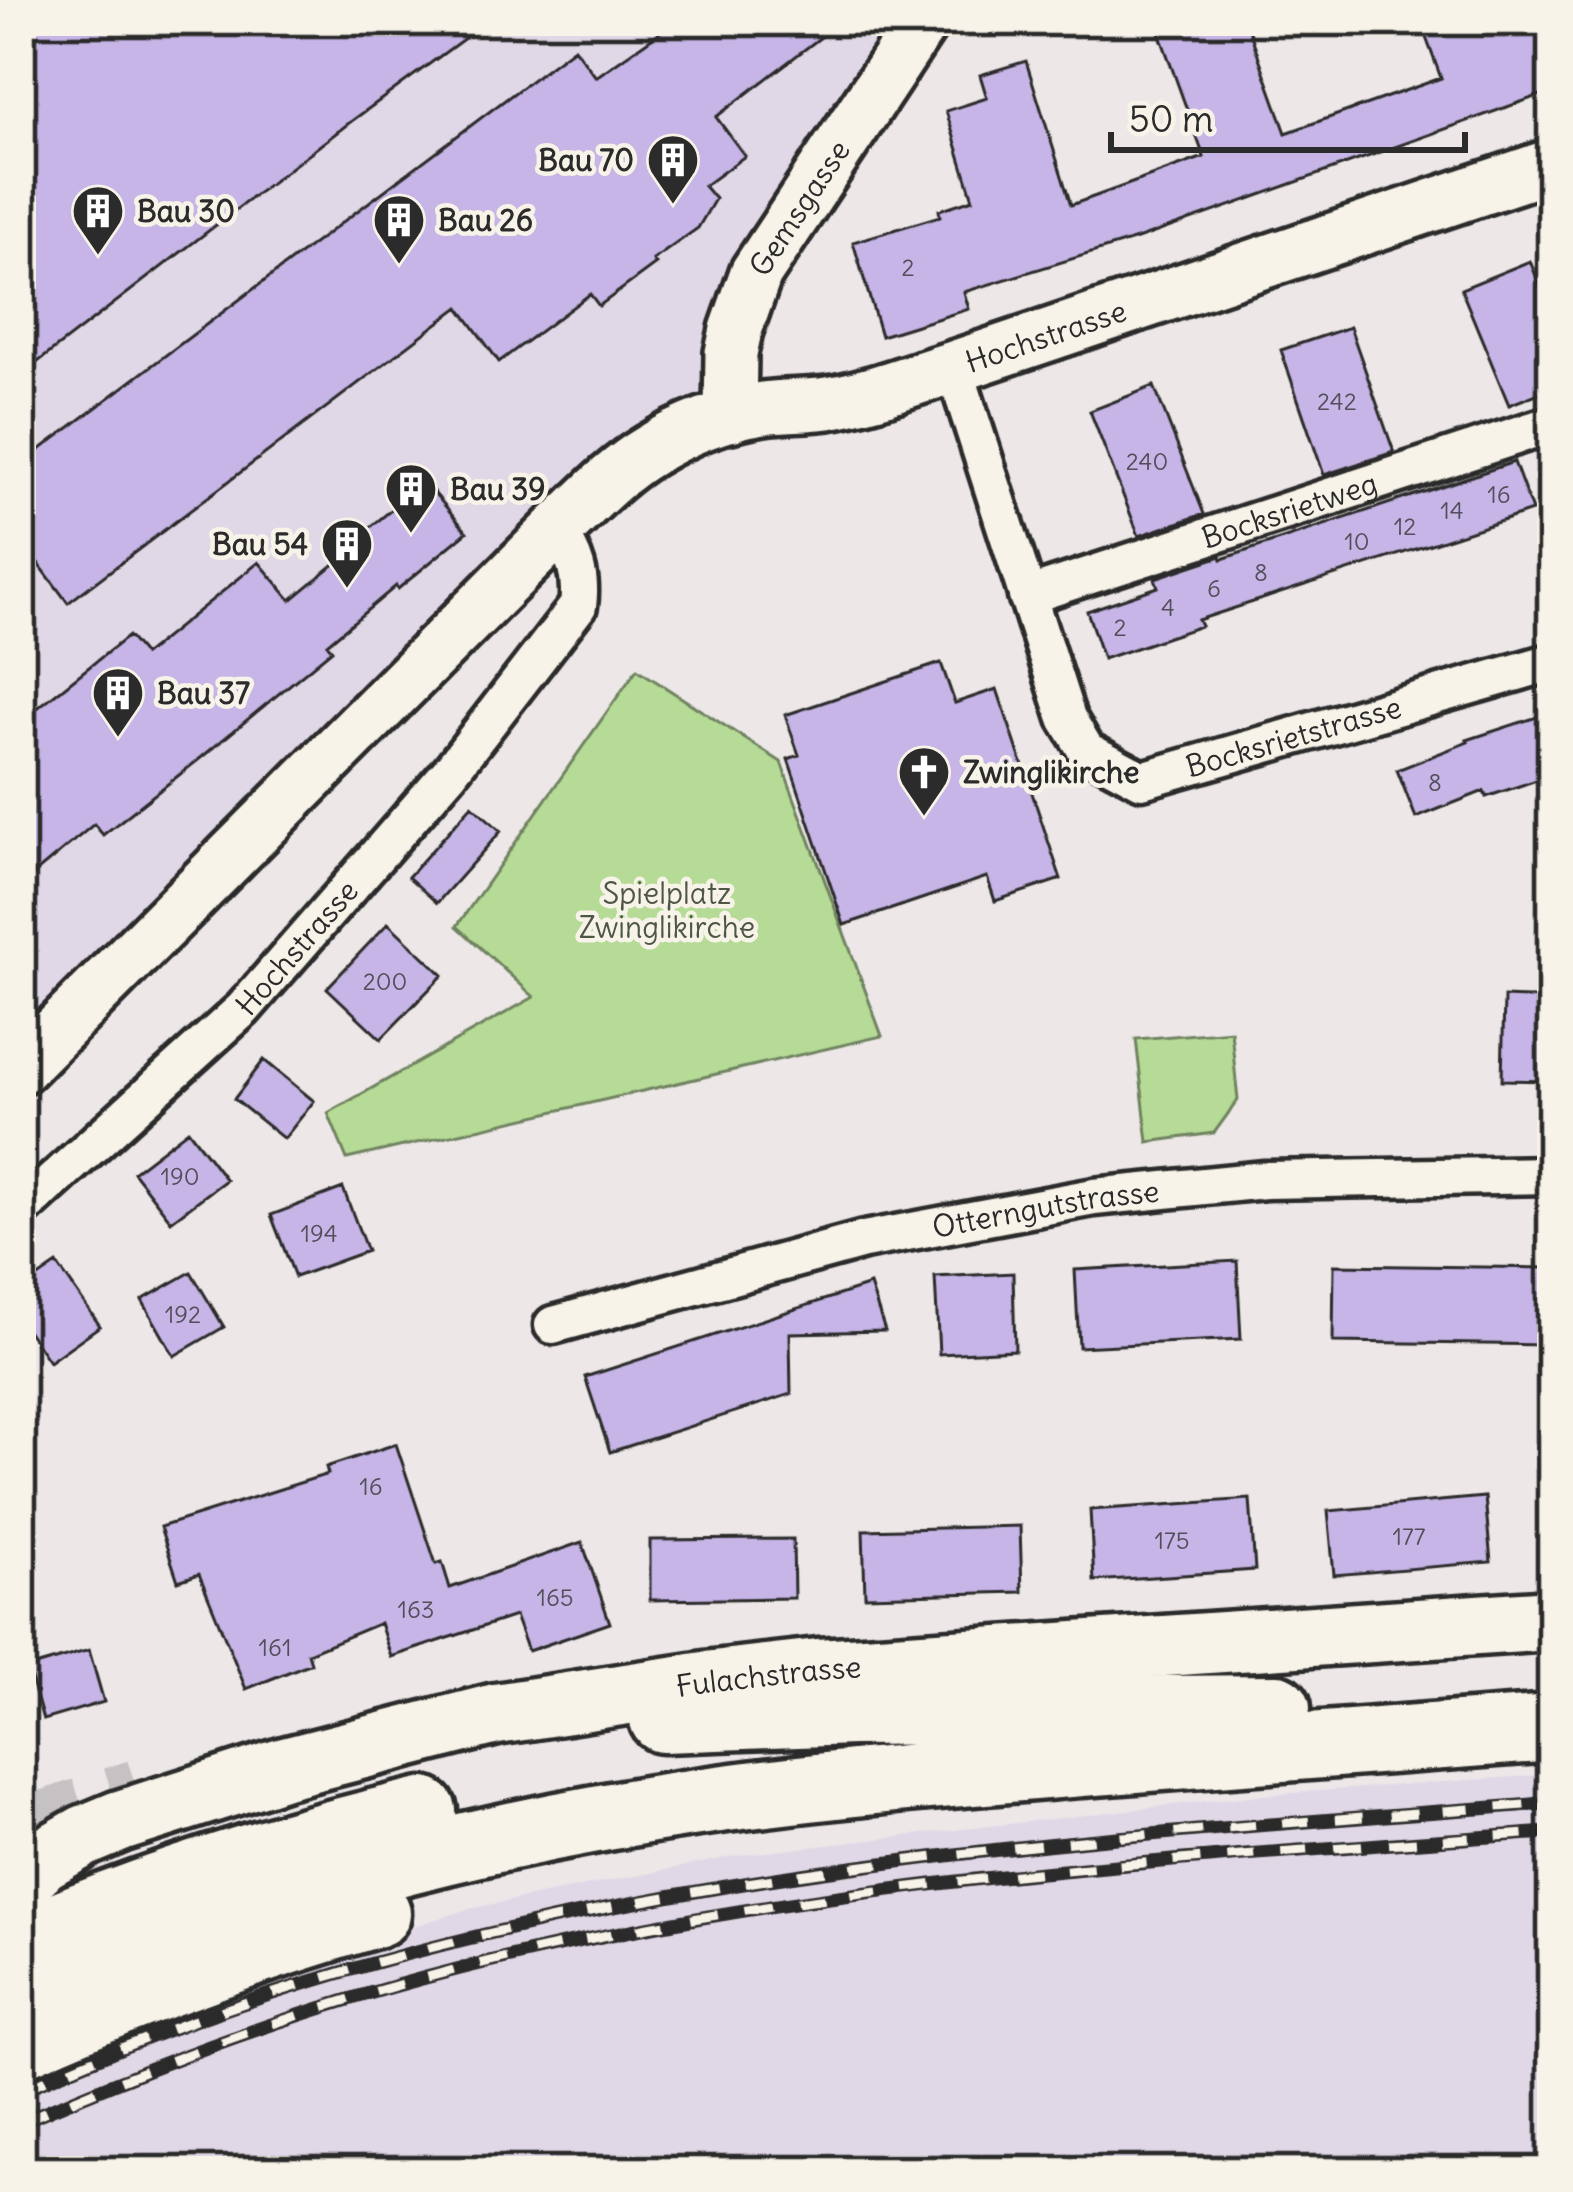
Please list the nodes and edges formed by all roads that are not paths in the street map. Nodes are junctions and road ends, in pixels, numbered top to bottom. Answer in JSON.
{"nodes":[{"id":1,"x":923,"y":21,"type":"edge"},
{"id":2,"x":1552,"y":165,"type":"edge"},
{"id":3,"x":954,"y":367,"type":"junction"},
{"id":4,"x":730,"y":416,"type":"junction"},
{"id":5,"x":1552,"y":424,"type":"edge"},
{"id":6,"x":557,"y":530,"type":"junction"},
{"id":7,"x":1027,"y":596,"type":"junction"},
{"id":8,"x":1552,"y":662,"type":"edge"},
{"id":9,"x":21,"y":1067,"type":"edge"},
{"id":10,"x":1552,"y":1174,"type":"edge"},
{"id":11,"x":21,"y":1210,"type":"edge"},
{"id":12,"x":553,"y":1325,"type":"dead end"},
{"id":13,"x":1552,"y":1620,"type":"edge"},
{"id":14,"x":1552,"y":1689,"type":"edge"},
{"id":15,"x":663,"y":1719,"type":"dead end"},
{"id":16,"x":1299,"y":1727,"type":"junction"},
{"id":17,"x":1552,"y":1728,"type":"edge"},
{"id":18,"x":21,"y":1880,"type":"edge"},
{"id":19,"x":21,"y":1941,"type":"edge"},
{"id":20,"x":21,"y":1990,"type":"edge"},
{"id":21,"x":21,"y":2044,"type":"edge"}],
"edges":[{"from":1,"to":4,"type":"street","name":"Gemsgasse"},
{"from":2,"to":3,"type":"street","name":"Hochstrasse"},
{"from":3,"to":4,"type":"street","name":"Hochstrasse"},
{"from":3,"to":7,"type":"street","name":"Bocksrietstrasse"},
{"from":4,"to":6,"type":"street","name":"Hochstrasse"},
{"from":5,"to":7,"type":"street","name":"Bocksrietweg"},
{"from":6,"to":9,"type":"street","name":"Hochstrasse"},
{"from":6,"to":11,"type":"street","name":"Hochstrasse"},
{"from":7,"to":8,"type":"street","name":"Bocksrietstrasse"},
{"from":10,"to":12,"type":"street","name":"Otterngutstrasse"},
{"from":13,"to":18,"type":"main road","name":"Fulachstrasse"},
{"from":14,"to":16,"type":"highway"},
{"from":15,"to":16,"type":"highway"},
{"from":16,"to":17,"type":"highway"},
{"from":16,"to":19,"type":"highway"},
{"from":16,"to":20,"type":"highway"},
{"from":16,"to":21,"type":"highway"}]}
